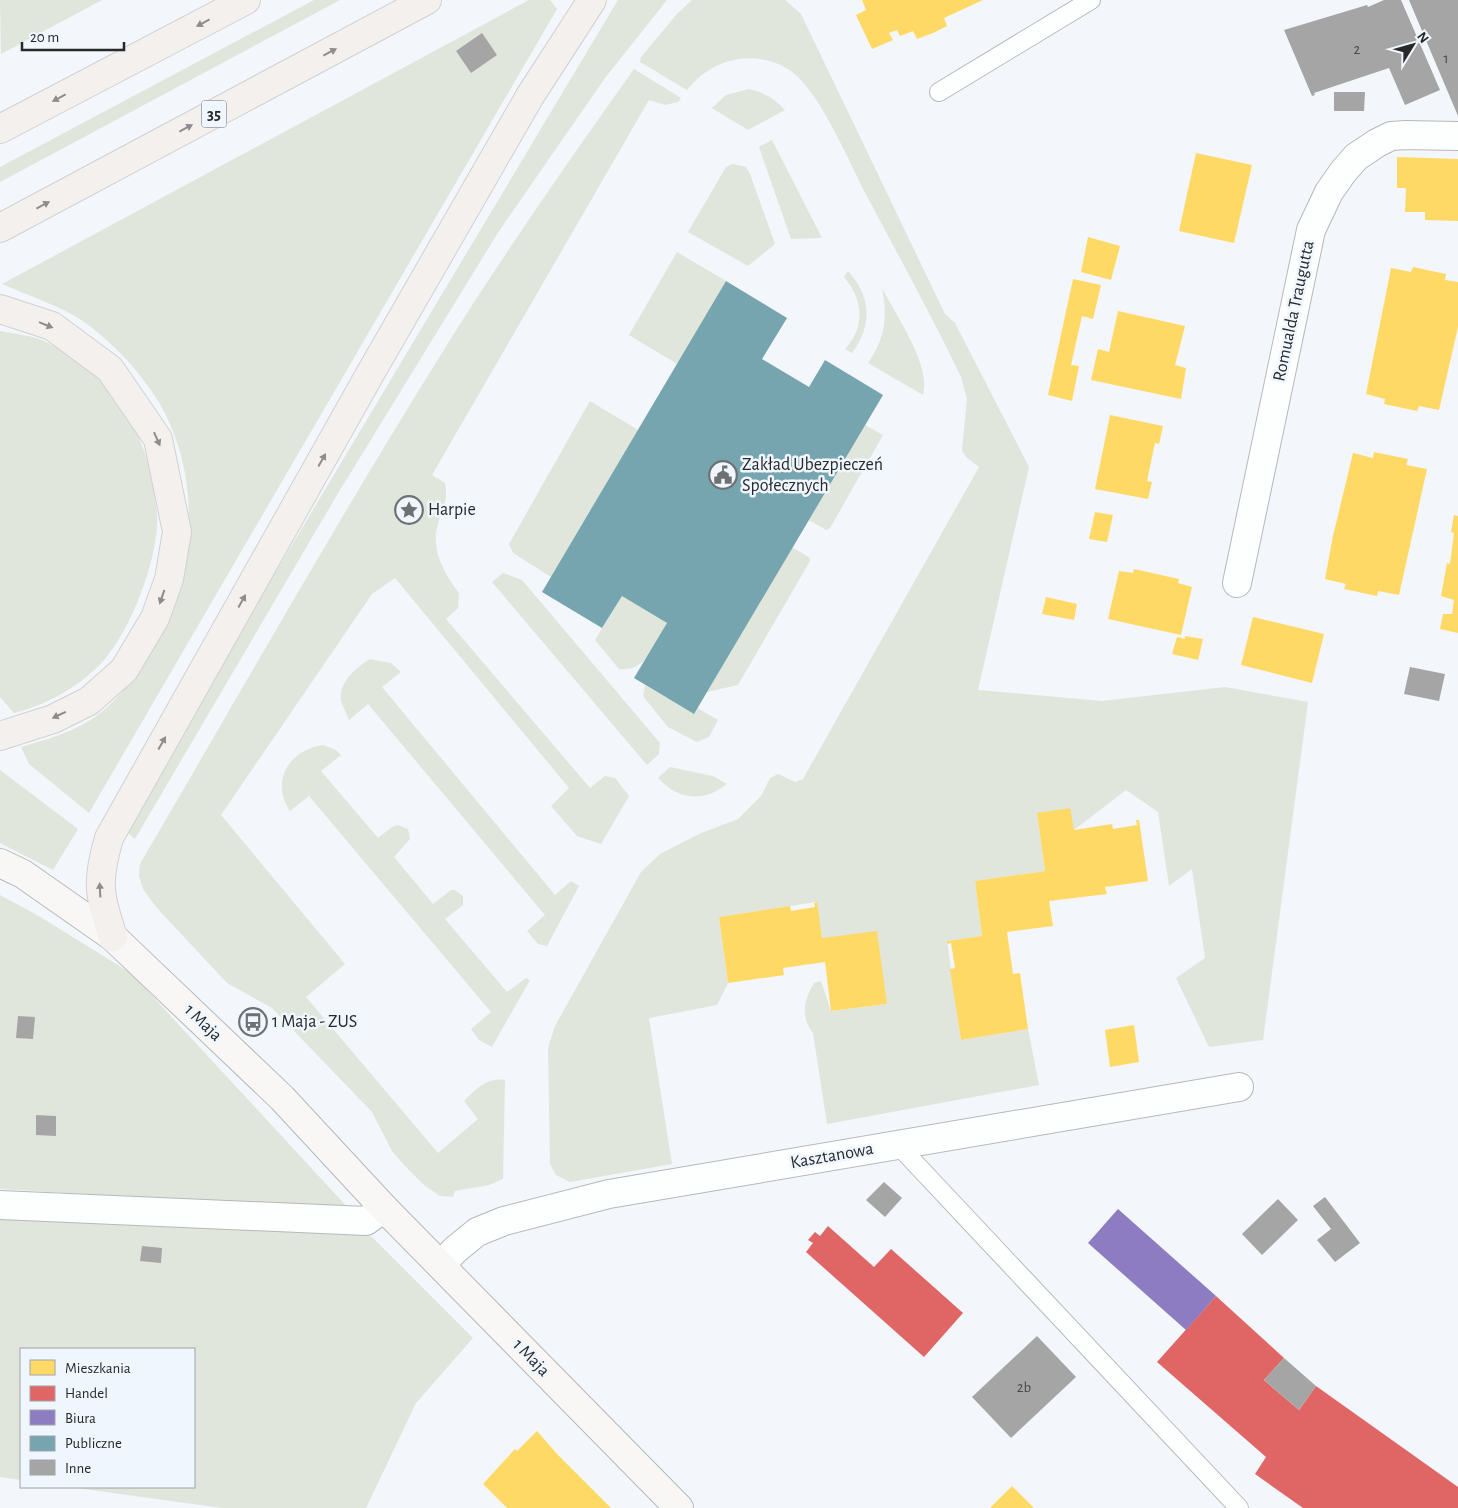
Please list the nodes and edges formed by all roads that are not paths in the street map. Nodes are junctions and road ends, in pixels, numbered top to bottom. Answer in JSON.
{"nodes":[{"id":1,"x":246,"y":0,"type":"edge"},
{"id":2,"x":427,"y":0,"type":"edge"},
{"id":3,"x":592,"y":0,"type":"edge"},
{"id":4,"x":1091,"y":0,"type":"edge"},
{"id":5,"x":939,"y":92,"type":"dead end"},
{"id":6,"x":0,"y":129,"type":"edge"},
{"id":7,"x":1458,"y":136,"type":"edge"},
{"id":8,"x":0,"y":228,"type":"edge"},
{"id":9,"x":0,"y":309,"type":"edge"},
{"id":10,"x":1237,"y":583,"type":"dead end"},
{"id":11,"x":0,"y":736,"type":"edge"},
{"id":12,"x":0,"y":863,"type":"edge"},
{"id":13,"x":113,"y":937,"type":"junction"},
{"id":14,"x":1239,"y":1087,"type":"dead end"},
{"id":15,"x":898,"y":1145,"type":"junction"},
{"id":16,"x":0,"y":1205,"type":"edge"},
{"id":17,"x":384,"y":1208,"type":"junction"},
{"id":18,"x":441,"y":1265,"type":"junction"},
{"id":19,"x":679,"y":1508,"type":"edge"},
{"id":20,"x":1239,"y":1508,"type":"edge"}],
"edges":[{"from":1,"to":6,"type":"main road","one_way":true},
{"from":8,"to":2,"type":"main road","number":"35","one_way":true},
{"from":13,"to":3,"type":"main road","one_way":true},
{"from":4,"to":5,"type":"lane"},
{"from":7,"to":10,"type":"street","name":"Romualda Traugutta"},
{"from":9,"to":11,"type":"main road","one_way":true},
{"from":12,"to":13,"type":"street","name":"1 Maja"},
{"from":13,"to":17,"type":"street","name":"1 Maja"},
{"from":14,"to":15,"type":"street","name":"Kasztanowa"},
{"from":15,"to":18,"type":"street","name":"Kasztanowa"},
{"from":15,"to":20,"type":"lane"},
{"from":16,"to":17,"type":"street"},
{"from":17,"to":18,"type":"street","name":"1 Maja"},
{"from":18,"to":19,"type":"street","name":"1 Maja"}]}
